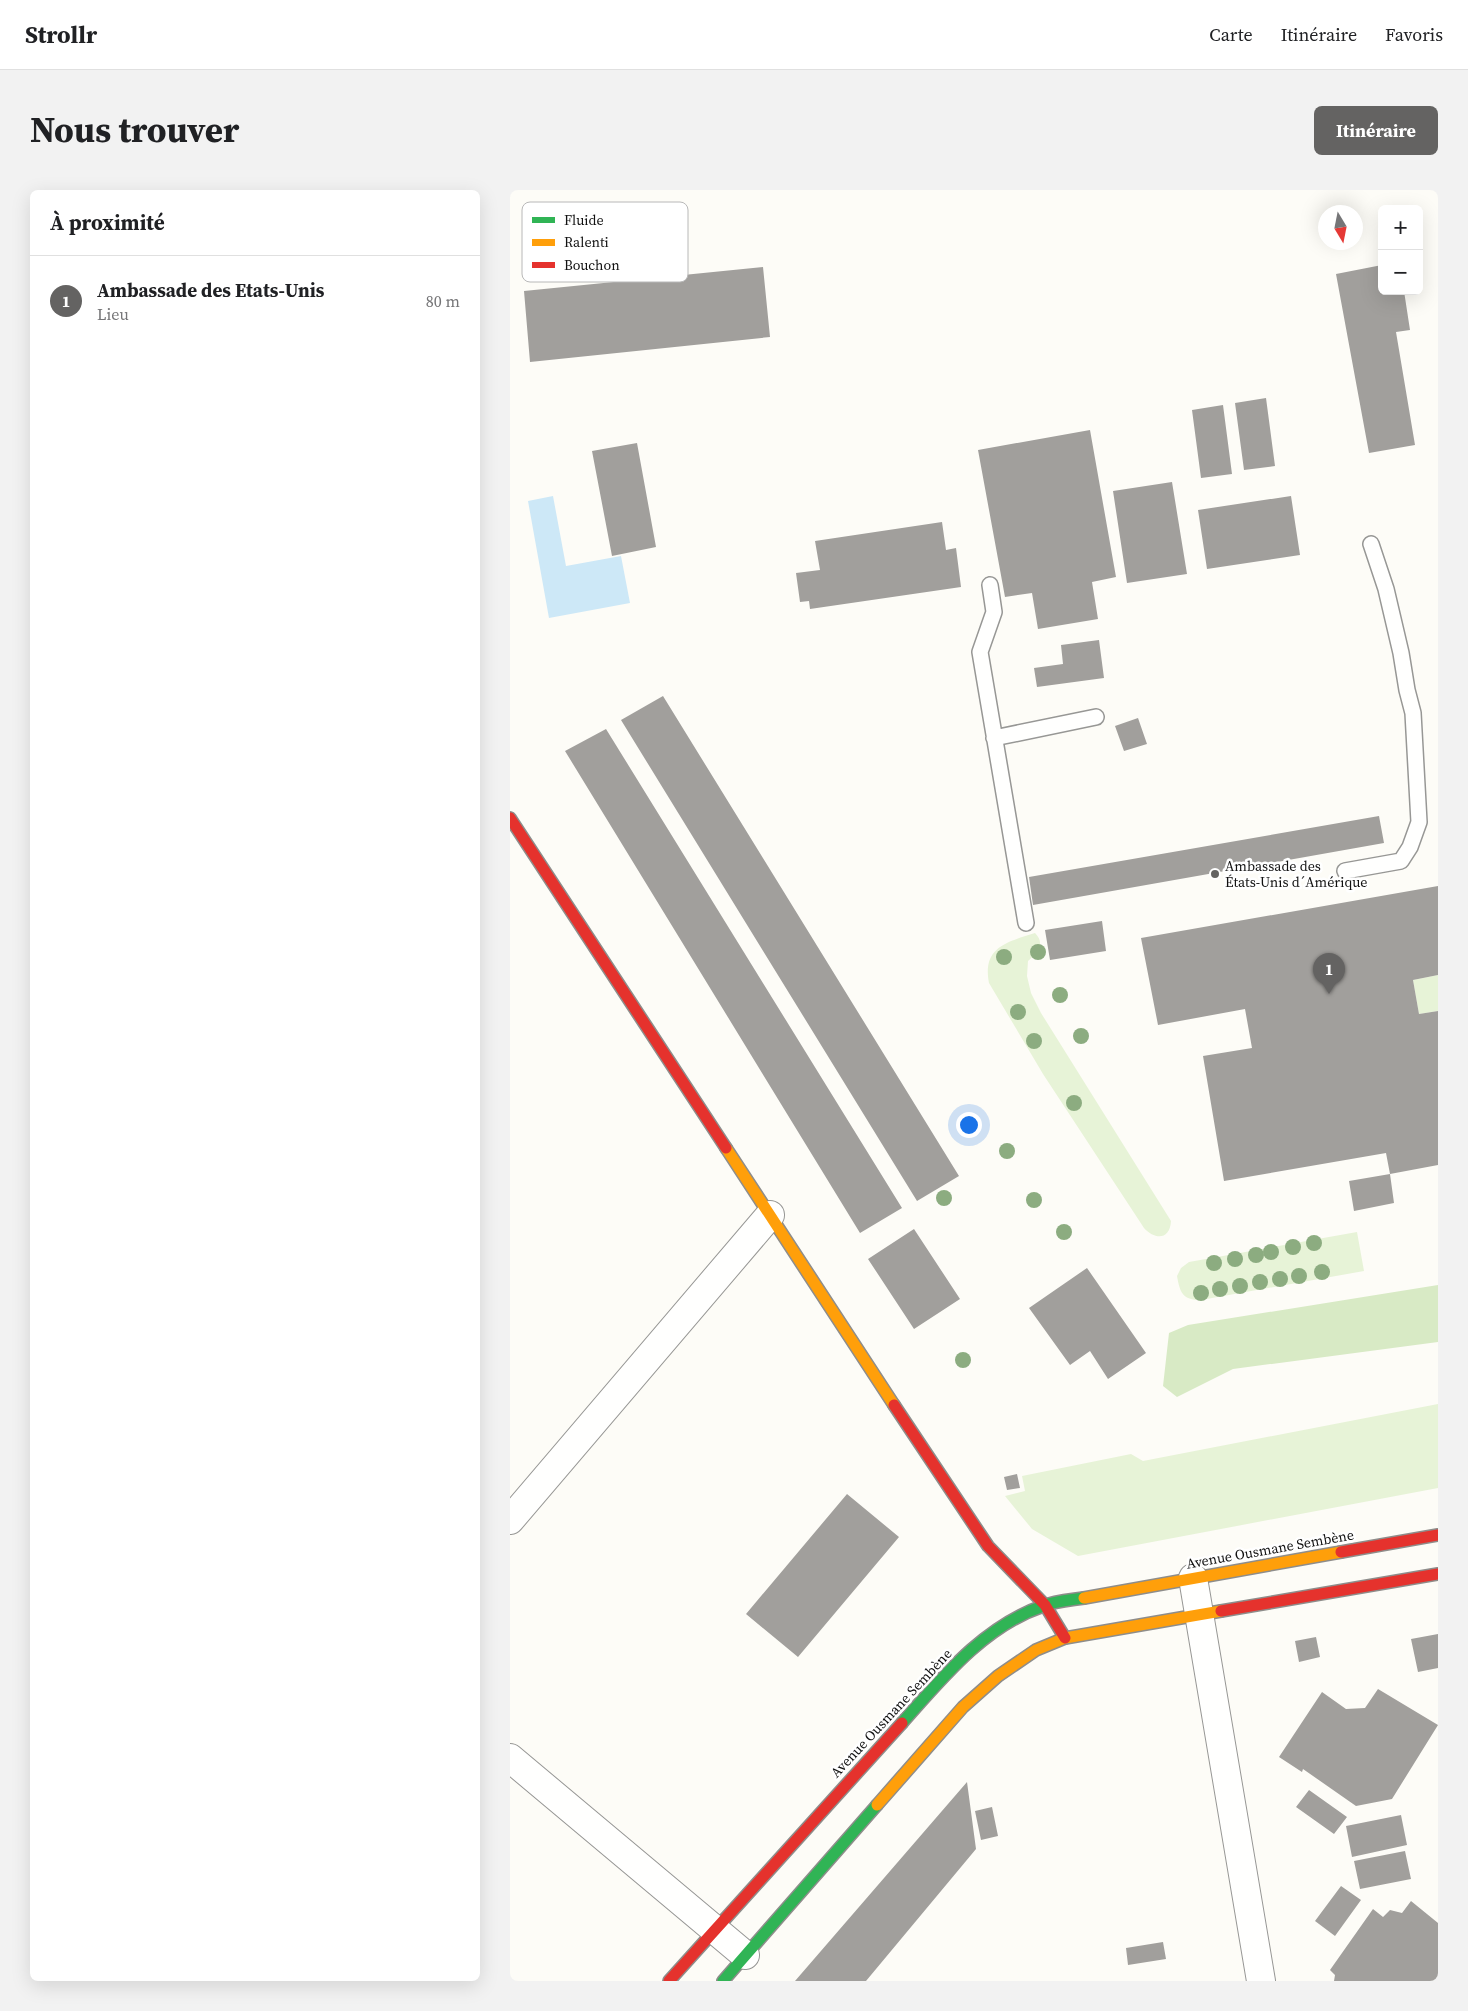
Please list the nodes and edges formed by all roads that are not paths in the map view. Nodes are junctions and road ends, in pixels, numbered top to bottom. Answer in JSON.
{"nodes":[{"id":1,"x":1372,"y":544,"type":"dead end"},
{"id":2,"x":990,"y":585,"type":"dead end"},
{"id":3,"x":1096,"y":716,"type":"dead end"},
{"id":4,"x":994,"y":738,"type":"junction"},
{"id":5,"x":510,"y":818,"type":"edge"},
{"id":6,"x":1345,"y":871,"type":"dead end"},
{"id":7,"x":1026,"y":923,"type":"dead end"},
{"id":8,"x":770,"y":1216,"type":"junction"},
{"id":9,"x":515,"y":1503,"type":"edge"},
{"id":10,"x":1438,"y":1535,"type":"edge"},
{"id":11,"x":1438,"y":1574,"type":"edge"},
{"id":12,"x":1194,"y":1578,"type":"junction"},
{"id":13,"x":1044,"y":1605,"type":"junction"},
{"id":14,"x":1201,"y":1616,"type":"junction"},
{"id":15,"x":1065,"y":1638,"type":"junction"},
{"id":16,"x":510,"y":1758,"type":"edge"},
{"id":17,"x":715,"y":1930,"type":"junction"},
{"id":18,"x":746,"y":1955,"type":"junction"},
{"id":19,"x":1256,"y":1980,"type":"edge"},
{"id":20,"x":668,"y":1981,"type":"edge"},
{"id":21,"x":723,"y":1981,"type":"edge"}],
"edges":[{"from":1,"to":6,"type":"lane"},
{"from":2,"to":4,"type":"lane"},
{"from":3,"to":4,"type":"lane"},
{"from":4,"to":7,"type":"lane"},
{"from":5,"to":8,"type":"main road"},
{"from":8,"to":9,"type":"street"},
{"from":8,"to":13,"type":"main road"},
{"from":10,"to":12,"type":"main road","name":"Avenue Ousmane Sembène"},
{"from":11,"to":14,"type":"main road"},
{"from":12,"to":13,"type":"main road","name":"Avenue Ousmane Sembène"},
{"from":12,"to":14,"type":"street"},
{"from":13,"to":15,"type":"main road"},
{"from":13,"to":17,"type":"main road","name":"Avenue Ousmane Sembène"},
{"from":14,"to":15,"type":"main road"},
{"from":14,"to":19,"type":"street"},
{"from":15,"to":18,"type":"main road"},
{"from":16,"to":17,"type":"street"},
{"from":17,"to":18,"type":"street"},
{"from":17,"to":20,"type":"main road","name":"Avenue Ousmane Sembène"},
{"from":18,"to":21,"type":"main road"}]}
